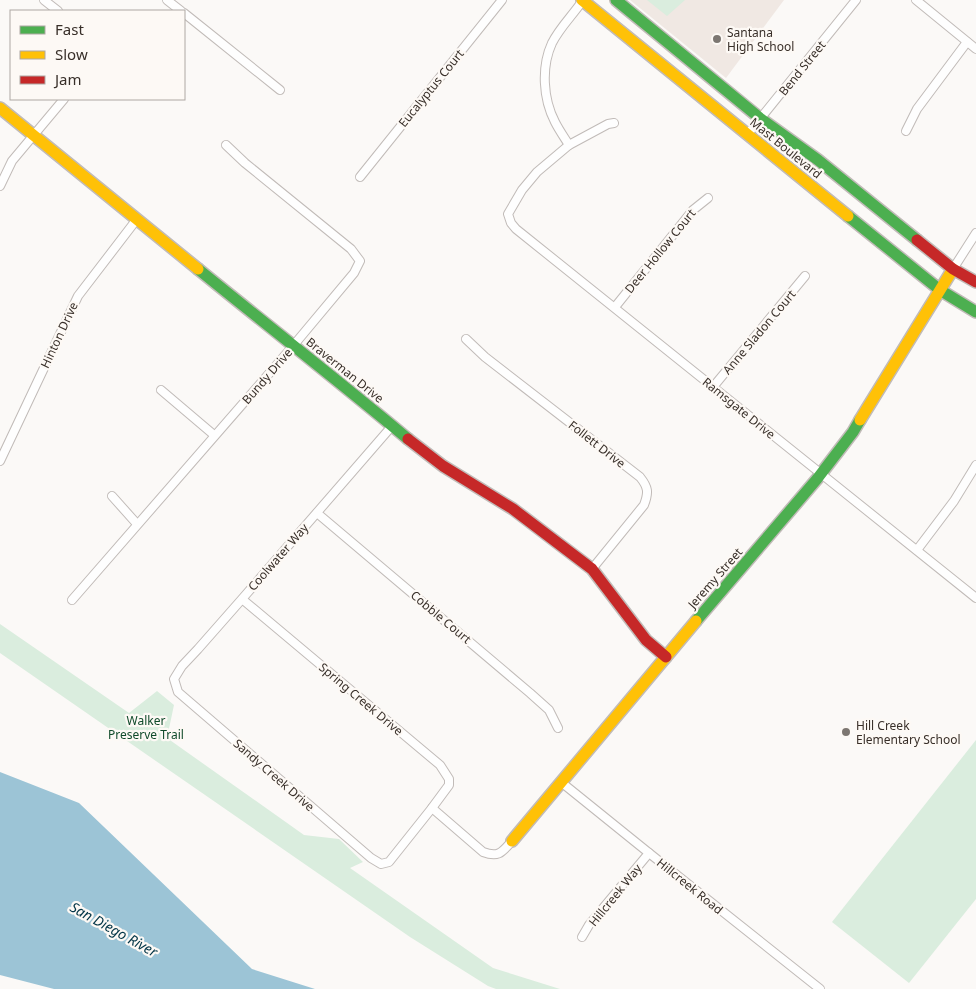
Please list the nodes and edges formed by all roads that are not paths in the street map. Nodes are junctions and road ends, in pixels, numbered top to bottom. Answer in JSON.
{"nodes":[{"id":1,"x":44,"y":0,"type":"edge"},
{"id":2,"x":167,"y":0,"type":"edge"},
{"id":3,"x":502,"y":0,"type":"edge"},
{"id":4,"x":583,"y":0,"type":"edge"},
{"id":5,"x":616,"y":0,"type":"edge"},
{"id":6,"x":856,"y":0,"type":"edge"},
{"id":7,"x":916,"y":0,"type":"edge"},
{"id":8,"x":57,"y":10,"type":"edge"},
{"id":9,"x":180,"y":10,"type":"edge"},
{"id":10,"x":185,"y":14,"type":"edge"},
{"id":11,"x":968,"y":42,"type":"junction"},
{"id":12,"x":976,"y":49,"type":"edge"},
{"id":13,"x":280,"y":90,"type":"dead end"},
{"id":14,"x":63,"y":100,"type":"edge"},
{"id":15,"x":0,"y":108,"type":"edge"},
{"id":16,"x":761,"y":119,"type":"junction"},
{"id":17,"x":614,"y":123,"type":"dead end"},
{"id":18,"x":906,"y":131,"type":"dead end"},
{"id":19,"x":34,"y":135,"type":"junction"},
{"id":20,"x":747,"y":135,"type":"junction"},
{"id":21,"x":226,"y":145,"type":"dead end"},
{"id":22,"x":569,"y":145,"type":"junction"},
{"id":23,"x":360,"y":177,"type":"dead end"},
{"id":24,"x":0,"y":186,"type":"edge"},
{"id":25,"x":708,"y":198,"type":"dead end"},
{"id":26,"x":137,"y":219,"type":"junction"},
{"id":27,"x":976,"y":233,"type":"edge"},
{"id":28,"x":953,"y":269,"type":"junction"},
{"id":29,"x":805,"y":276,"type":"dead end"},
{"id":30,"x":976,"y":282,"type":"edge"},
{"id":31,"x":940,"y":290,"type":"junction"},
{"id":32,"x":615,"y":307,"type":"junction"},
{"id":33,"x":976,"y":312,"type":"edge"},
{"id":34,"x":466,"y":339,"type":"dead end"},
{"id":35,"x":293,"y":346,"type":"junction"},
{"id":36,"x":713,"y":387,"type":"junction"},
{"id":37,"x":161,"y":390,"type":"dead end"},
{"id":38,"x":392,"y":426,"type":"junction"},
{"id":39,"x":214,"y":436,"type":"junction"},
{"id":40,"x":0,"y":461,"type":"edge"},
{"id":41,"x":976,"y":465,"type":"edge"},
{"id":42,"x":821,"y":474,"type":"junction"},
{"id":43,"x":112,"y":496,"type":"dead end"},
{"id":44,"x":317,"y":513,"type":"junction"},
{"id":45,"x":137,"y":524,"type":"junction"},
{"id":46,"x":917,"y":550,"type":"junction"},
{"id":47,"x":592,"y":569,"type":"junction"},
{"id":48,"x":976,"y":598,"type":"edge"},
{"id":49,"x":242,"y":599,"type":"junction"},
{"id":50,"x":72,"y":600,"type":"dead end"},
{"id":51,"x":666,"y":658,"type":"junction"},
{"id":52,"x":178,"y":692,"type":"joint"},
{"id":53,"x":558,"y":728,"type":"dead end"},
{"id":54,"x":561,"y":782,"type":"junction"},
{"id":55,"x":432,"y":808,"type":"junction"},
{"id":56,"x":512,"y":840,"type":"joint"},
{"id":57,"x":649,"y":853,"type":"junction"},
{"id":58,"x":582,"y":937,"type":"dead end"},
{"id":59,"x":820,"y":989,"type":"edge"}],
"edges":[{"from":1,"to":8,"type":"street"},
{"from":2,"to":9,"type":"street"},
{"from":3,"to":23,"type":"street","name":"Eucalyptus Court"},
{"from":4,"to":20,"type":"street","name":"Mast Boulevard"},
{"from":4,"to":22,"type":"street"},
{"from":5,"to":16,"type":"street","name":"Mast Boulevard"},
{"from":6,"to":16,"type":"street","name":"Bend Street"},
{"from":7,"to":11,"type":"street"},
{"from":10,"to":13,"type":"street"},
{"from":11,"to":12,"type":"street"},
{"from":11,"to":18,"type":"street"},
{"from":14,"to":19,"type":"street"},
{"from":15,"to":19,"type":"street","name":"Braverman Drive"},
{"from":16,"to":20,"type":"street","name":"Bend Street"},
{"from":16,"to":28,"type":"street","name":"Mast Boulevard"},
{"from":17,"to":22,"type":"street"},
{"from":19,"to":24,"type":"street"},
{"from":19,"to":26,"type":"street","name":"Braverman Drive"},
{"from":20,"to":31,"type":"street","name":"Mast Boulevard"},
{"from":21,"to":35,"type":"street","name":"Bundy Drive"},
{"from":22,"to":32,"type":"street","name":"Ramsgate Drive"},
{"from":25,"to":32,"type":"street","name":"Deer Hollow Court"},
{"from":26,"to":35,"type":"street","name":"Braverman Drive"},
{"from":26,"to":40,"type":"street","name":"Hinton Drive"},
{"from":27,"to":28,"type":"street","name":"Jeremy Street"},
{"from":28,"to":30,"type":"street","name":"Mast Boulevard"},
{"from":28,"to":31,"type":"street","name":"Jeremy Street"},
{"from":29,"to":36,"type":"street","name":"Anne Sladon Court"},
{"from":31,"to":33,"type":"street","name":"Mast Boulevard"},
{"from":31,"to":42,"type":"street","name":"Jeremy Street"},
{"from":32,"to":36,"type":"street","name":"Ramsgate Drive"},
{"from":34,"to":47,"type":"street","name":"Follett Drive"},
{"from":35,"to":38,"type":"street","name":"Braverman Drive"},
{"from":35,"to":39,"type":"street","name":"Bundy Drive"},
{"from":36,"to":42,"type":"street","name":"Ramsgate Drive"},
{"from":37,"to":39,"type":"street"},
{"from":38,"to":44,"type":"street","name":"Coolwater Way"},
{"from":38,"to":47,"type":"street","name":"Braverman Drive"},
{"from":39,"to":45,"type":"street","name":"Bundy Drive"},
{"from":41,"to":46,"type":"street"},
{"from":42,"to":46,"type":"street","name":"Ramsgate Drive"},
{"from":42,"to":51,"type":"street","name":"Jeremy Street"},
{"from":43,"to":45,"type":"street"},
{"from":44,"to":49,"type":"street","name":"Coolwater Way"},
{"from":44,"to":53,"type":"street","name":"Cobble Court"},
{"from":45,"to":50,"type":"street","name":"Bundy Drive"},
{"from":46,"to":48,"type":"street","name":"Ramsgate Drive"},
{"from":47,"to":51,"type":"street","name":"Braverman Drive"},
{"from":49,"to":52,"type":"street","name":"Coolwater Way"},
{"from":49,"to":55,"type":"street","name":"Spring Creek Drive"},
{"from":51,"to":54,"type":"street","name":"Jeremy Street"},
{"from":52,"to":55,"type":"street","name":"Sandy Creek Drive"},
{"from":54,"to":56,"type":"street","name":"Jeremy Street"},
{"from":54,"to":57,"type":"street","name":"Hillcreek Road"},
{"from":55,"to":56,"type":"street","name":"Jeremy Street"},
{"from":57,"to":58,"type":"street","name":"Hillcreek Way"},
{"from":57,"to":59,"type":"street","name":"Hillcreek Road"}]}
